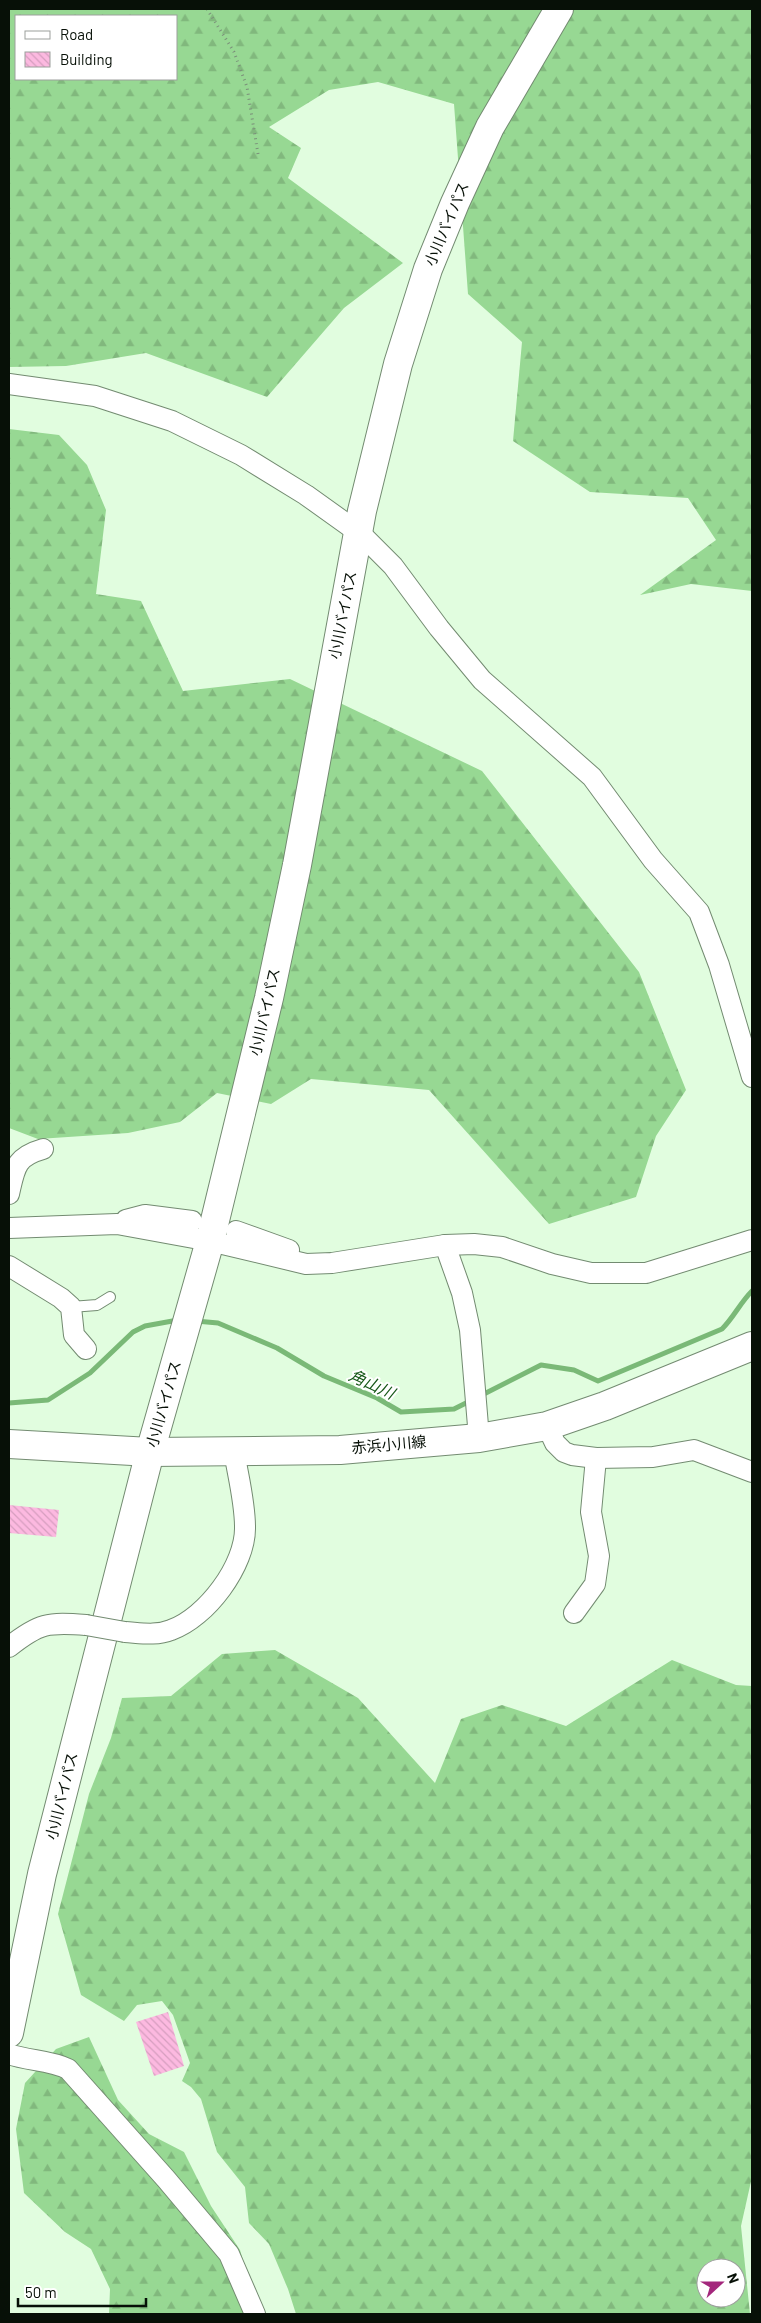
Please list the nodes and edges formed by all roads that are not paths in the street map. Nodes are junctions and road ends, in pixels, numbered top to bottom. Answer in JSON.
{"nodes":[{"id":1,"x":559,"y":9,"type":"edge"},
{"id":2,"x":9,"y":384,"type":"edge"},
{"id":3,"x":358,"y":533,"type":"junction"},
{"id":4,"x":752,"y":1077,"type":"edge"},
{"id":5,"x":43,"y":1149,"type":"dead end"},
{"id":6,"x":9,"y":1194,"type":"edge"},
{"id":7,"x":192,"y":1221,"type":"dead end"},
{"id":8,"x":117,"y":1224,"type":"junction"},
{"id":9,"x":9,"y":1228,"type":"edge"},
{"id":10,"x":236,"y":1232,"type":"dead end"},
{"id":11,"x":752,"y":1240,"type":"edge"},
{"id":12,"x":210,"y":1241,"type":"junction"},
{"id":13,"x":445,"y":1244,"type":"junction"},
{"id":14,"x":306,"y":1264,"type":"junction"},
{"id":15,"x":9,"y":1266,"type":"edge"},
{"id":16,"x":110,"y":1298,"type":"dead end"},
{"id":17,"x":71,"y":1307,"type":"junction"},
{"id":18,"x":752,"y":1346,"type":"edge"},
{"id":19,"x":86,"y":1349,"type":"dead end"},
{"id":20,"x":547,"y":1426,"type":"junction"},
{"id":21,"x":479,"y":1438,"type":"junction"},
{"id":22,"x":9,"y":1444,"type":"edge"},
{"id":23,"x":234,"y":1451,"type":"junction"},
{"id":24,"x":150,"y":1452,"type":"junction"},
{"id":25,"x":596,"y":1458,"type":"junction"},
{"id":26,"x":752,"y":1472,"type":"edge"},
{"id":27,"x":574,"y":1613,"type":"dead end"},
{"id":28,"x":9,"y":1647,"type":"edge"},
{"id":29,"x":9,"y":2033,"type":"edge"},
{"id":30,"x":9,"y":2054,"type":"edge"},
{"id":31,"x":256,"y":2314,"type":"edge"}],
"edges":[{"from":1,"to":3,"type":"main road","name":"小川バイパス"},
{"from":2,"to":3,"type":"street"},
{"from":3,"to":4,"type":"street"},
{"from":3,"to":12,"type":"main road","name":"小川バイパス"},
{"from":5,"to":6,"type":"street"},
{"from":7,"to":8,"type":"street"},
{"from":8,"to":9,"type":"street"},
{"from":8,"to":12,"type":"street"},
{"from":10,"to":14,"type":"street"},
{"from":11,"to":13,"type":"street"},
{"from":12,"to":14,"type":"street"},
{"from":12,"to":24,"type":"main road","name":"小川バイパス"},
{"from":13,"to":14,"type":"street"},
{"from":13,"to":21,"type":"street"},
{"from":15,"to":17,"type":"street"},
{"from":16,"to":17,"type":"lane"},
{"from":17,"to":19,"type":"street"},
{"from":18,"to":20,"type":"main road","name":"赤浜小川線"},
{"from":20,"to":21,"type":"main road","name":"赤浜小川線"},
{"from":20,"to":25,"type":"street"},
{"from":21,"to":23,"type":"main road","name":"赤浜小川線"},
{"from":22,"to":24,"type":"main road","name":"赤浜小川線"},
{"from":23,"to":24,"type":"main road","name":"赤浜小川線"},
{"from":23,"to":28,"type":"street","bridge":true},
{"from":24,"to":29,"type":"main road","name":"小川バイパス"},
{"from":25,"to":26,"type":"street"},
{"from":25,"to":27,"type":"street"},
{"from":30,"to":31,"type":"street"}]}
